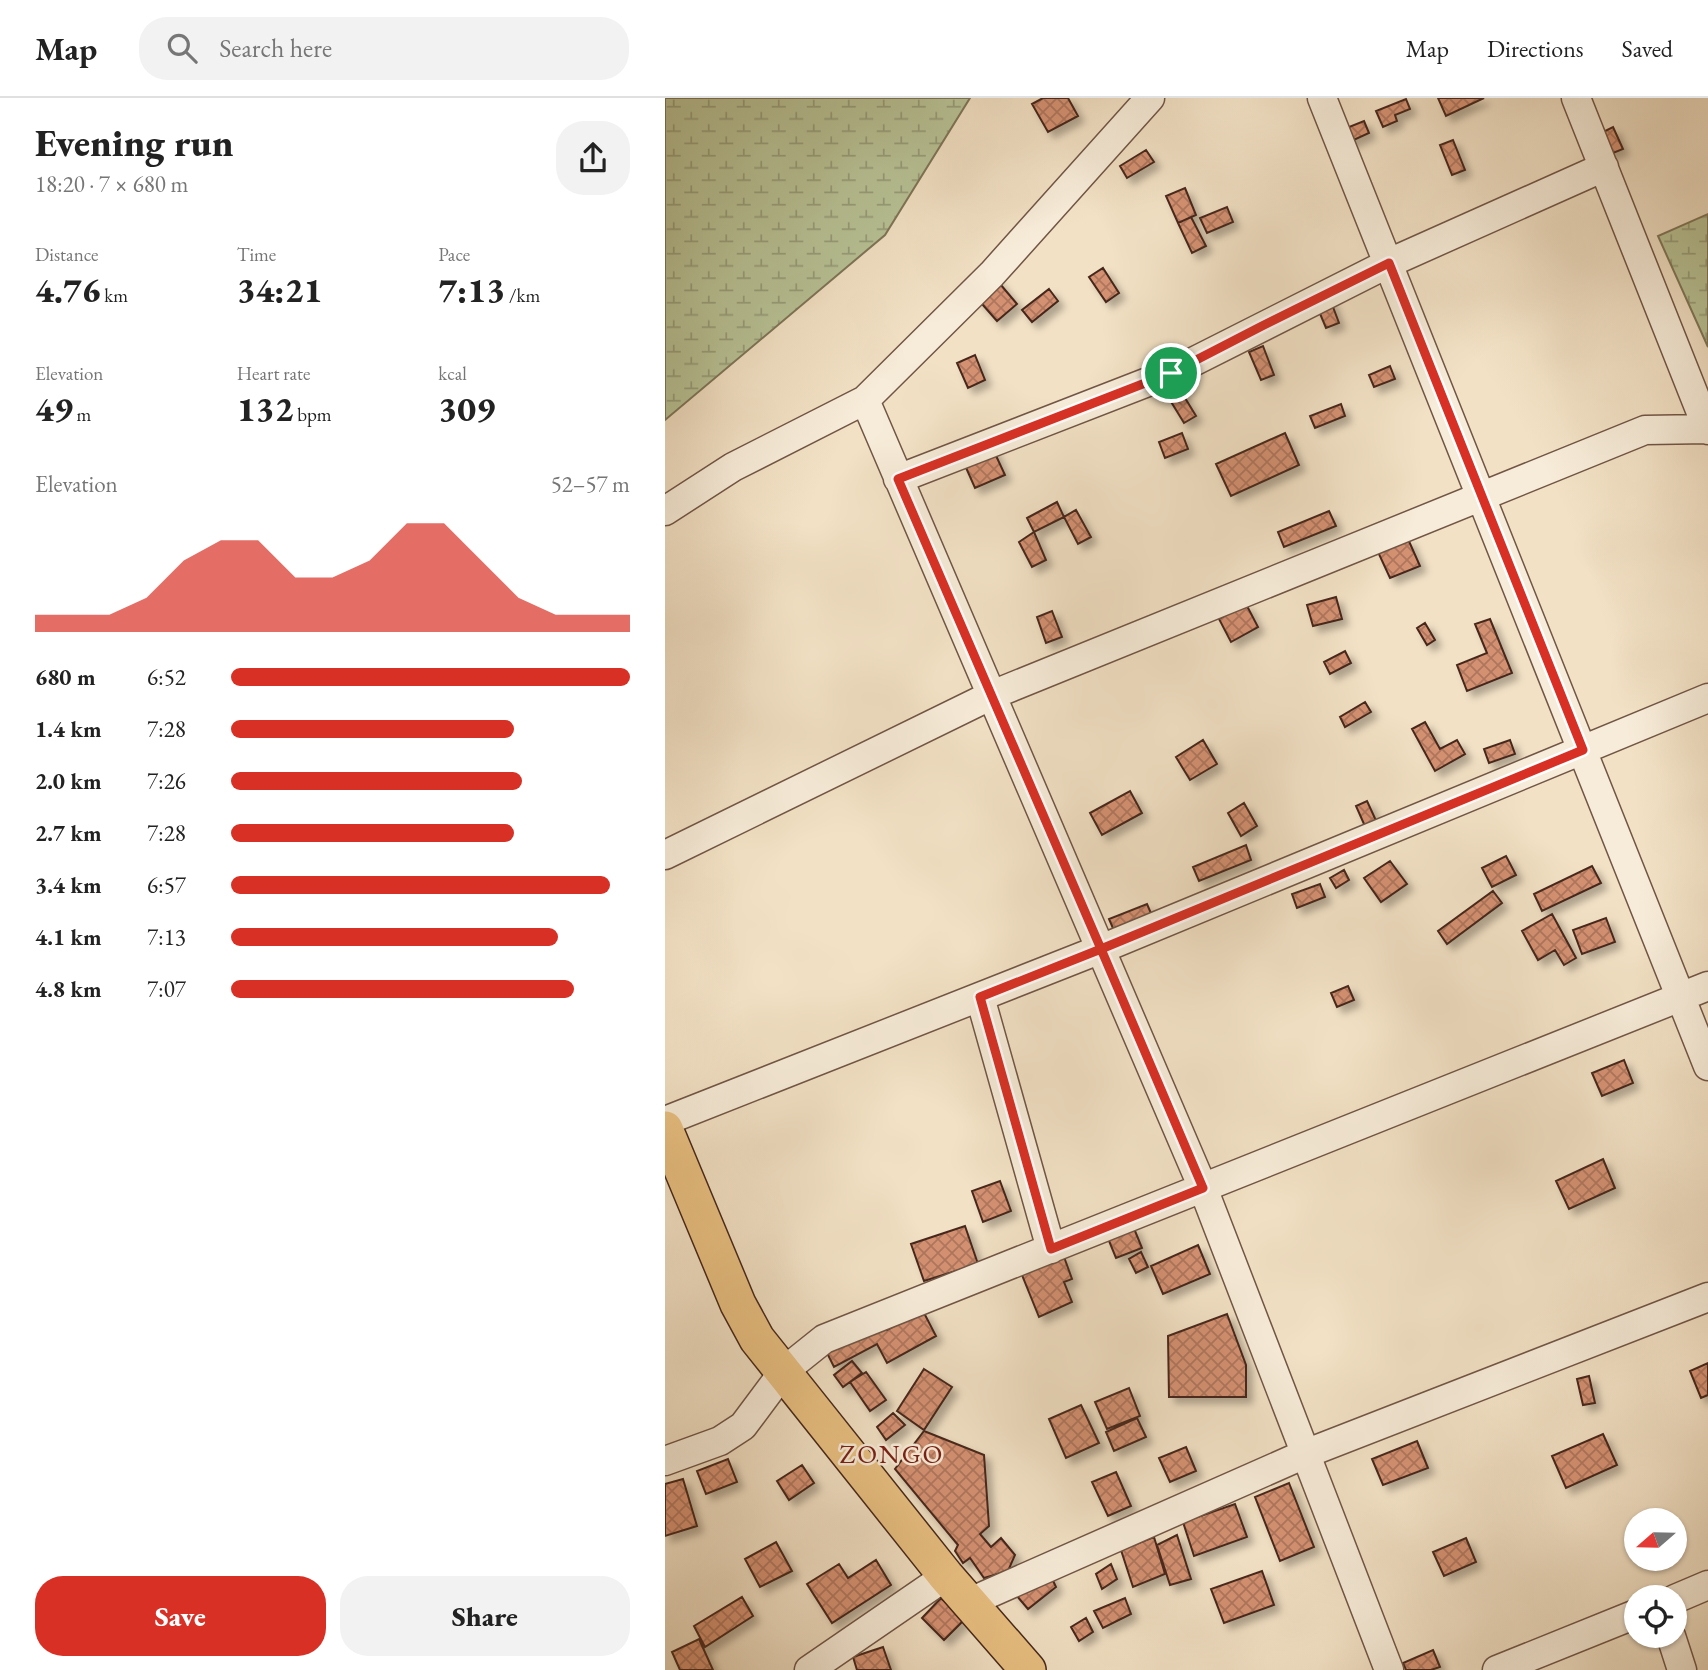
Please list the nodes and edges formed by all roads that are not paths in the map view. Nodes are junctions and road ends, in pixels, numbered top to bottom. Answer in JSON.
{"nodes":[{"id":1,"x":1150,"y":98,"type":"edge"},
{"id":2,"x":1322,"y":98,"type":"edge"},
{"id":3,"x":1576,"y":98,"type":"edge"},
{"id":4,"x":1604,"y":167,"type":"junction"},
{"id":5,"x":1389,"y":263,"type":"junction"},
{"id":6,"x":865,"y":400,"type":"junction"},
{"id":7,"x":1708,"y":429,"type":"edge"},
{"id":8,"x":898,"y":479,"type":"junction"},
{"id":9,"x":1482,"y":497,"type":"junction"},
{"id":10,"x":665,"y":511,"type":"edge"},
{"id":11,"x":992,"y":695,"type":"junction"},
{"id":12,"x":1708,"y":698,"type":"edge"},
{"id":13,"x":1583,"y":750,"type":"junction"},
{"id":14,"x":665,"y":855,"type":"edge"},
{"id":15,"x":1101,"y":949,"type":"junction"},
{"id":16,"x":1708,"y":986,"type":"edge"},
{"id":17,"x":980,"y":997,"type":"junction"},
{"id":18,"x":1681,"y":997,"type":"junction"},
{"id":19,"x":1708,"y":1066,"type":"edge"},
{"id":20,"x":665,"y":1121,"type":"edge"},
{"id":21,"x":665,"y":1129,"type":"edge"},
{"id":22,"x":1203,"y":1188,"type":"junction"},
{"id":23,"x":1051,"y":1249,"type":"junction"},
{"id":24,"x":1708,"y":1297,"type":"edge"},
{"id":25,"x":784,"y":1371,"type":"junction"},
{"id":26,"x":1305,"y":1454,"type":"junction"},
{"id":27,"x":665,"y":1461,"type":"edge"},
{"id":28,"x":946,"y":1576,"type":"junction"},
{"id":29,"x":1708,"y":1585,"type":"edge"},
{"id":30,"x":1687,"y":1594,"type":"edge"},
{"id":31,"x":970,"y":1602,"type":"junction"},
{"id":32,"x":1624,"y":1619,"type":"edge"},
{"id":33,"x":1675,"y":1648,"type":"edge"},
{"id":34,"x":809,"y":1670,"type":"edge"},
{"id":35,"x":1028,"y":1670,"type":"edge"},
{"id":36,"x":1389,"y":1670,"type":"edge"},
{"id":37,"x":1497,"y":1670,"type":"edge"},
{"id":38,"x":1682,"y":1670,"type":"edge"}],
"edges":[{"from":1,"to":6,"type":"street"},
{"from":2,"to":5,"type":"street"},
{"from":3,"to":4,"type":"street"},
{"from":4,"to":5,"type":"street"},
{"from":4,"to":7,"type":"street"},
{"from":5,"to":8,"type":"street"},
{"from":5,"to":9,"type":"street"},
{"from":6,"to":8,"type":"street"},
{"from":6,"to":10,"type":"street"},
{"from":7,"to":9,"type":"street"},
{"from":8,"to":11,"type":"street"},
{"from":9,"to":11,"type":"street"},
{"from":9,"to":13,"type":"street"},
{"from":11,"to":14,"type":"street"},
{"from":11,"to":15,"type":"street"},
{"from":12,"to":13,"type":"street"},
{"from":13,"to":15,"type":"street"},
{"from":13,"to":18,"type":"street"},
{"from":15,"to":17,"type":"street"},
{"from":15,"to":22,"type":"street"},
{"from":16,"to":18,"type":"street"},
{"from":17,"to":20,"type":"street"},
{"from":17,"to":23,"type":"street"},
{"from":18,"to":19,"type":"street"},
{"from":18,"to":22,"type":"street"},
{"from":21,"to":25,"type":"main road"},
{"from":22,"to":23,"type":"street"},
{"from":22,"to":26,"type":"street"},
{"from":23,"to":25,"type":"street"},
{"from":24,"to":26,"type":"street"},
{"from":25,"to":27,"type":"street"},
{"from":25,"to":28,"type":"main road"},
{"from":26,"to":31,"type":"street"},
{"from":26,"to":36,"type":"street"},
{"from":28,"to":31,"type":"main road"},
{"from":28,"to":34,"type":"street"},
{"from":29,"to":30,"type":"street"},
{"from":31,"to":35,"type":"main road"},
{"from":32,"to":37,"type":"street"},
{"from":33,"to":38,"type":"street"}]}
